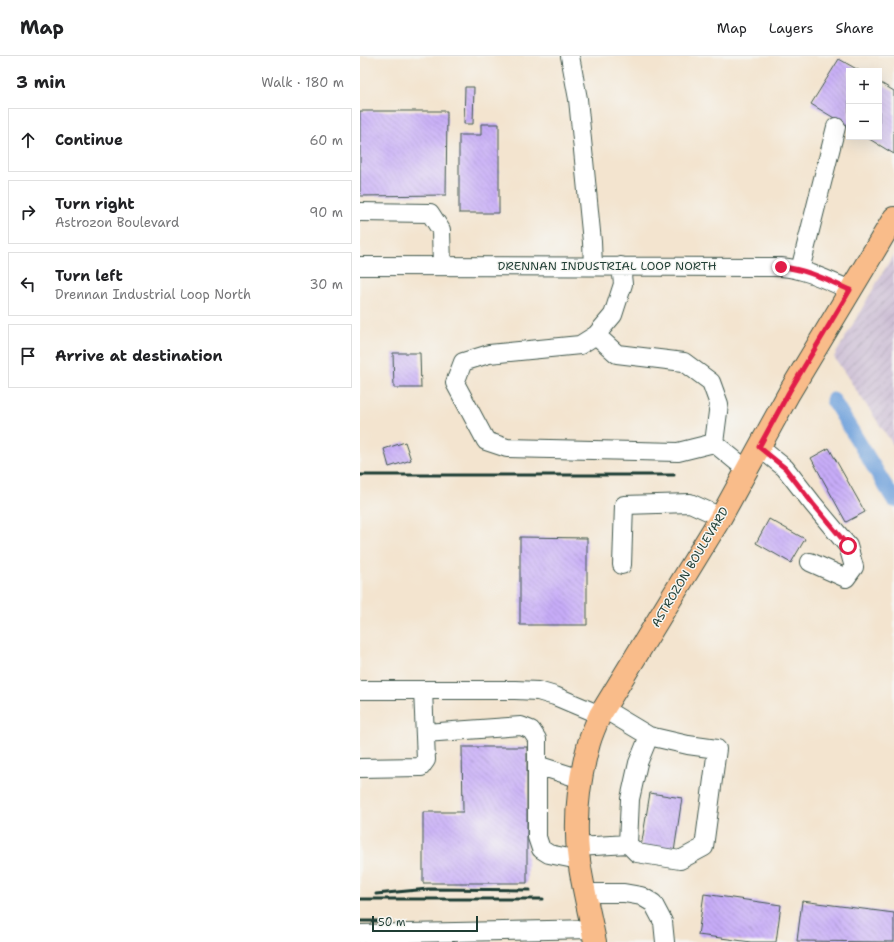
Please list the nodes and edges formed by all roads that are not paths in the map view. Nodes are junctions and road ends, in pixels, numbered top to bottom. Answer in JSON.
{"nodes":[{"id":1,"x":570,"y":56,"type":"edge"},
{"id":2,"x":836,"y":128,"type":"dead end"},
{"id":3,"x":360,"y":212,"type":"edge"},
{"id":4,"x":894,"y":218,"type":"edge"},
{"id":5,"x":360,"y":266,"type":"edge"},
{"id":6,"x":442,"y":266,"type":"junction"},
{"id":7,"x":593,"y":266,"type":"junction"},
{"id":8,"x":622,"y":266,"type":"junction"},
{"id":9,"x":800,"y":270,"type":"junction"},
{"id":10,"x":850,"y":290,"type":"junction"},
{"id":11,"x":596,"y":335,"type":"junction"},
{"id":12,"x":714,"y":443,"type":"junction"},
{"id":13,"x":759,"y":447,"type":"junction"},
{"id":14,"x":747,"y":470,"type":"junction"},
{"id":15,"x":721,"y":517,"type":"junction"},
{"id":16,"x":810,"y":562,"type":"dead end"},
{"id":17,"x":622,"y":565,"type":"dead end"},
{"id":18,"x":360,"y":690,"type":"edge"},
{"id":19,"x":423,"y":690,"type":"junction"},
{"id":20,"x":602,"y":712,"type":"junction"},
{"id":21,"x":425,"y":733,"type":"junction"},
{"id":22,"x":649,"y":736,"type":"junction"},
{"id":23,"x":536,"y":765,"type":"junction"},
{"id":24,"x":360,"y":768,"type":"edge"},
{"id":25,"x":582,"y":779,"type":"junction"},
{"id":26,"x":628,"y":844,"type":"junction"},
{"id":27,"x":579,"y":853,"type":"junction"},
{"id":28,"x":586,"y":893,"type":"junction"},
{"id":29,"x":360,"y":934,"type":"edge"},
{"id":30,"x":594,"y":936,"type":"edge"},
{"id":31,"x":666,"y":942,"type":"edge"}],
"edges":[{"from":1,"to":7,"type":"street"},
{"from":2,"to":9,"type":"street"},
{"from":3,"to":6,"type":"street"},
{"from":4,"to":10,"type":"main road","name":"ASTROZON BOULEVARD"},
{"from":5,"to":6,"type":"street","name":"DRENNAN INDUSTRIAL LOOP NORTH"},
{"from":6,"to":7,"type":"street","name":"DRENNAN INDUSTRIAL LOOP NORTH"},
{"from":7,"to":8,"type":"street","name":"DRENNAN INDUSTRIAL LOOP NORTH"},
{"from":8,"to":9,"type":"street","name":"DRENNAN INDUSTRIAL LOOP NORTH"},
{"from":8,"to":11,"type":"street"},
{"from":9,"to":10,"type":"street","name":"DRENNAN INDUSTRIAL LOOP NORTH"},
{"from":10,"to":13,"type":"main road","name":"ASTROZON BOULEVARD"},
{"from":11,"to":12,"type":"street"},
{"from":11,"to":12,"type":"street"},
{"from":12,"to":14,"type":"street"},
{"from":13,"to":14,"type":"main road","name":"ASTROZON BOULEVARD"},
{"from":13,"to":16,"type":"street"},
{"from":14,"to":15,"type":"main road","name":"ASTROZON BOULEVARD"},
{"from":15,"to":17,"type":"street"},
{"from":15,"to":20,"type":"main road","name":"ASTROZON BOULEVARD"},
{"from":18,"to":19,"type":"street"},
{"from":19,"to":20,"type":"street"},
{"from":19,"to":21,"type":"street"},
{"from":20,"to":22,"type":"street"},
{"from":20,"to":25,"type":"main road","name":"ASTROZON BOULEVARD"},
{"from":21,"to":23,"type":"street"},
{"from":21,"to":24,"type":"street"},
{"from":22,"to":26,"type":"street"},
{"from":22,"to":26,"type":"street"},
{"from":23,"to":25,"type":"street"},
{"from":23,"to":27,"type":"street"},
{"from":25,"to":27,"type":"main road","name":"ASTROZON BOULEVARD"},
{"from":26,"to":27,"type":"street"},
{"from":27,"to":28,"type":"main road","name":"ASTROZON BOULEVARD"},
{"from":28,"to":30,"type":"main road","name":"ASTROZON BOULEVARD"},
{"from":28,"to":31,"type":"street"},
{"from":29,"to":30,"type":"street"}]}
